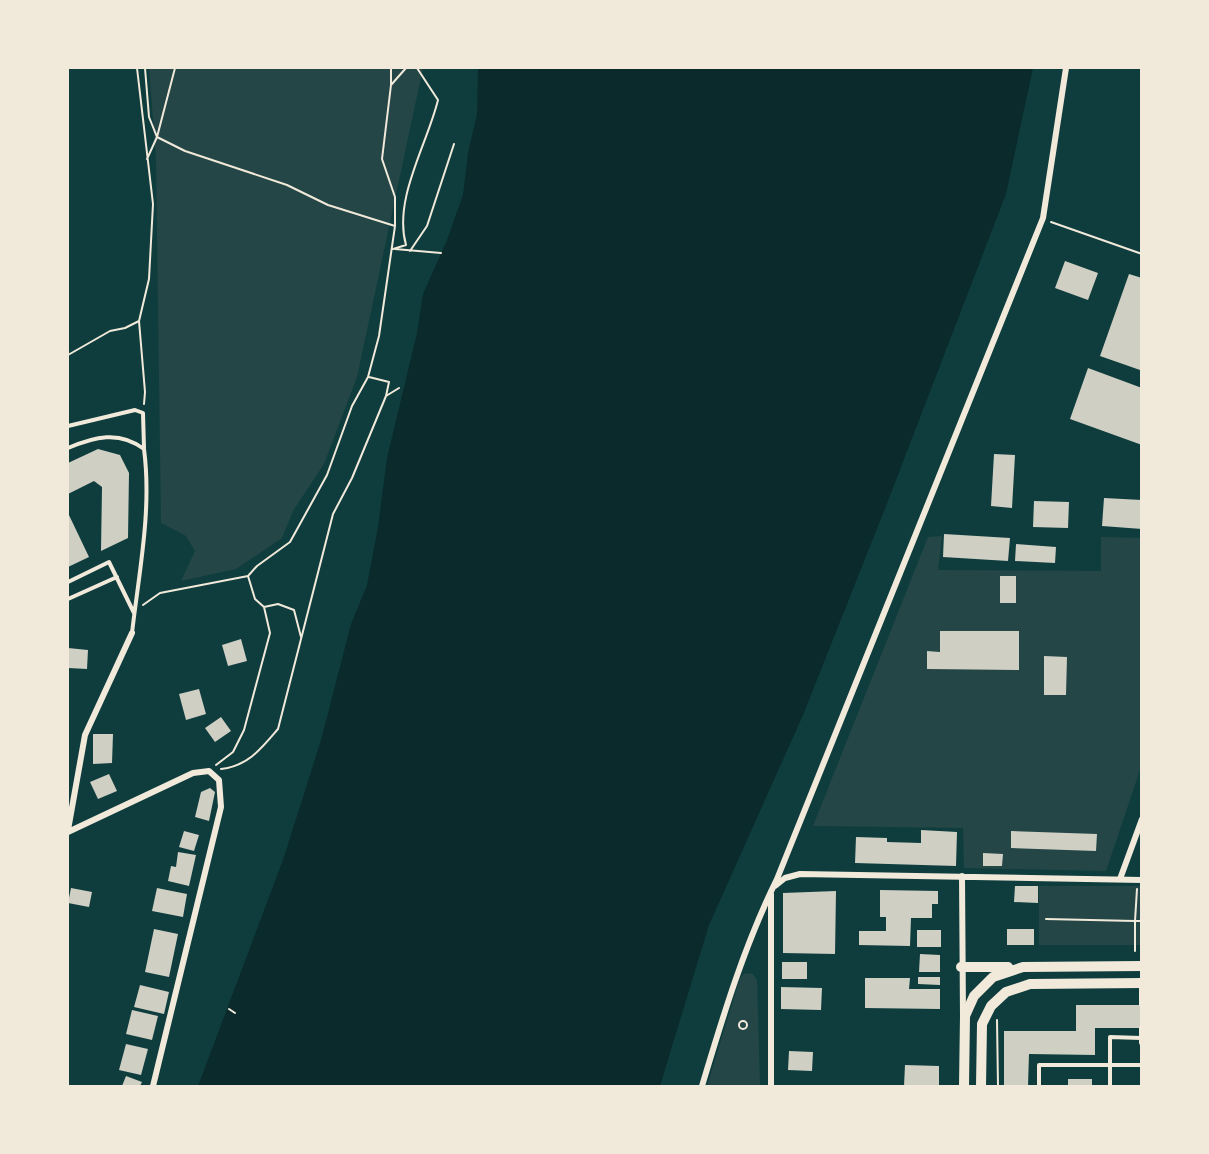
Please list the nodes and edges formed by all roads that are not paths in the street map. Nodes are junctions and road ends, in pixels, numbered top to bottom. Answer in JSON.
{"nodes":[{"id":1,"x":1066,"y":68,"type":"edge"},
{"id":2,"x":68,"y":426,"type":"edge"},
{"id":3,"x":68,"y":448,"type":"edge"},
{"id":4,"x":144,"y":449,"type":"junction"},
{"id":5,"x":117,"y":577,"type":"junction"},
{"id":6,"x":68,"y":582,"type":"edge"},
{"id":7,"x":68,"y":599,"type":"edge"},
{"id":8,"x":134,"y":614,"type":"junction"},
{"id":9,"x":132,"y":633,"type":"joint"},
{"id":10,"x":1142,"y":819,"type":"edge"},
{"id":11,"x":68,"y":831,"type":"edge"},
{"id":12,"x":1139,"y":832,"type":"edge"},
{"id":13,"x":962,"y":876,"type":"junction"},
{"id":14,"x":1120,"y":879,"type":"junction"},
{"id":15,"x":1139,"y":880,"type":"edge"},
{"id":16,"x":771,"y":891,"type":"junction"},
{"id":17,"x":1142,"y":966,"type":"edge"},
{"id":18,"x":962,"y":967,"type":"junction"},
{"id":19,"x":1023,"y":967,"type":"junction"},
{"id":20,"x":1141,"y":983,"type":"edge"},
{"id":21,"x":1141,"y":1005,"type":"edge"},
{"id":22,"x":964,"y":1026,"type":"junction"},
{"id":23,"x":1141,"y":1028,"type":"edge"},
{"id":24,"x":1141,"y":1038,"type":"edge"},
{"id":25,"x":1141,"y":1043,"type":"edge"},
{"id":26,"x":1110,"y":1065,"type":"junction"},
{"id":27,"x":1142,"y":1065,"type":"edge"},
{"id":28,"x":153,"y":1086,"type":"edge"},
{"id":29,"x":702,"y":1086,"type":"edge"},
{"id":30,"x":771,"y":1086,"type":"edge"},
{"id":31,"x":964,"y":1086,"type":"edge"},
{"id":32,"x":981,"y":1086,"type":"edge"},
{"id":33,"x":1039,"y":1086,"type":"edge"},
{"id":34,"x":1110,"y":1086,"type":"edge"}],
"edges":[{"from":1,"to":16,"type":"street"},
{"from":2,"to":4,"type":"lane"},
{"from":3,"to":4,"type":"lane"},
{"from":4,"to":8,"type":"lane"},
{"from":5,"to":6,"type":"lane"},
{"from":5,"to":7,"type":"lane"},
{"from":5,"to":8,"type":"lane"},
{"from":8,"to":9,"type":"lane"},
{"from":9,"to":11,"type":"street"},
{"from":10,"to":12,"type":"street"},
{"from":11,"to":28,"type":"street"},
{"from":12,"to":14,"type":"street"},
{"from":13,"to":14,"type":"street"},
{"from":13,"to":16,"type":"street"},
{"from":13,"to":18,"type":"street"},
{"from":14,"to":15,"type":"street"},
{"from":16,"to":29,"type":"street"},
{"from":16,"to":30,"type":"street"},
{"from":17,"to":19,"type":"main road"},
{"from":18,"to":19,"type":"main road"},
{"from":18,"to":22,"type":"street"},
{"from":19,"to":22,"type":"main road"},
{"from":20,"to":21,"type":"lane"},
{"from":20,"to":32,"type":"main road"},
{"from":22,"to":31,"type":"main road"},
{"from":23,"to":24,"type":"lane"},
{"from":24,"to":25,"type":"lane"},
{"from":24,"to":26,"type":"lane"},
{"from":26,"to":27,"type":"lane"},
{"from":26,"to":33,"type":"lane"},
{"from":26,"to":34,"type":"lane"}]}
